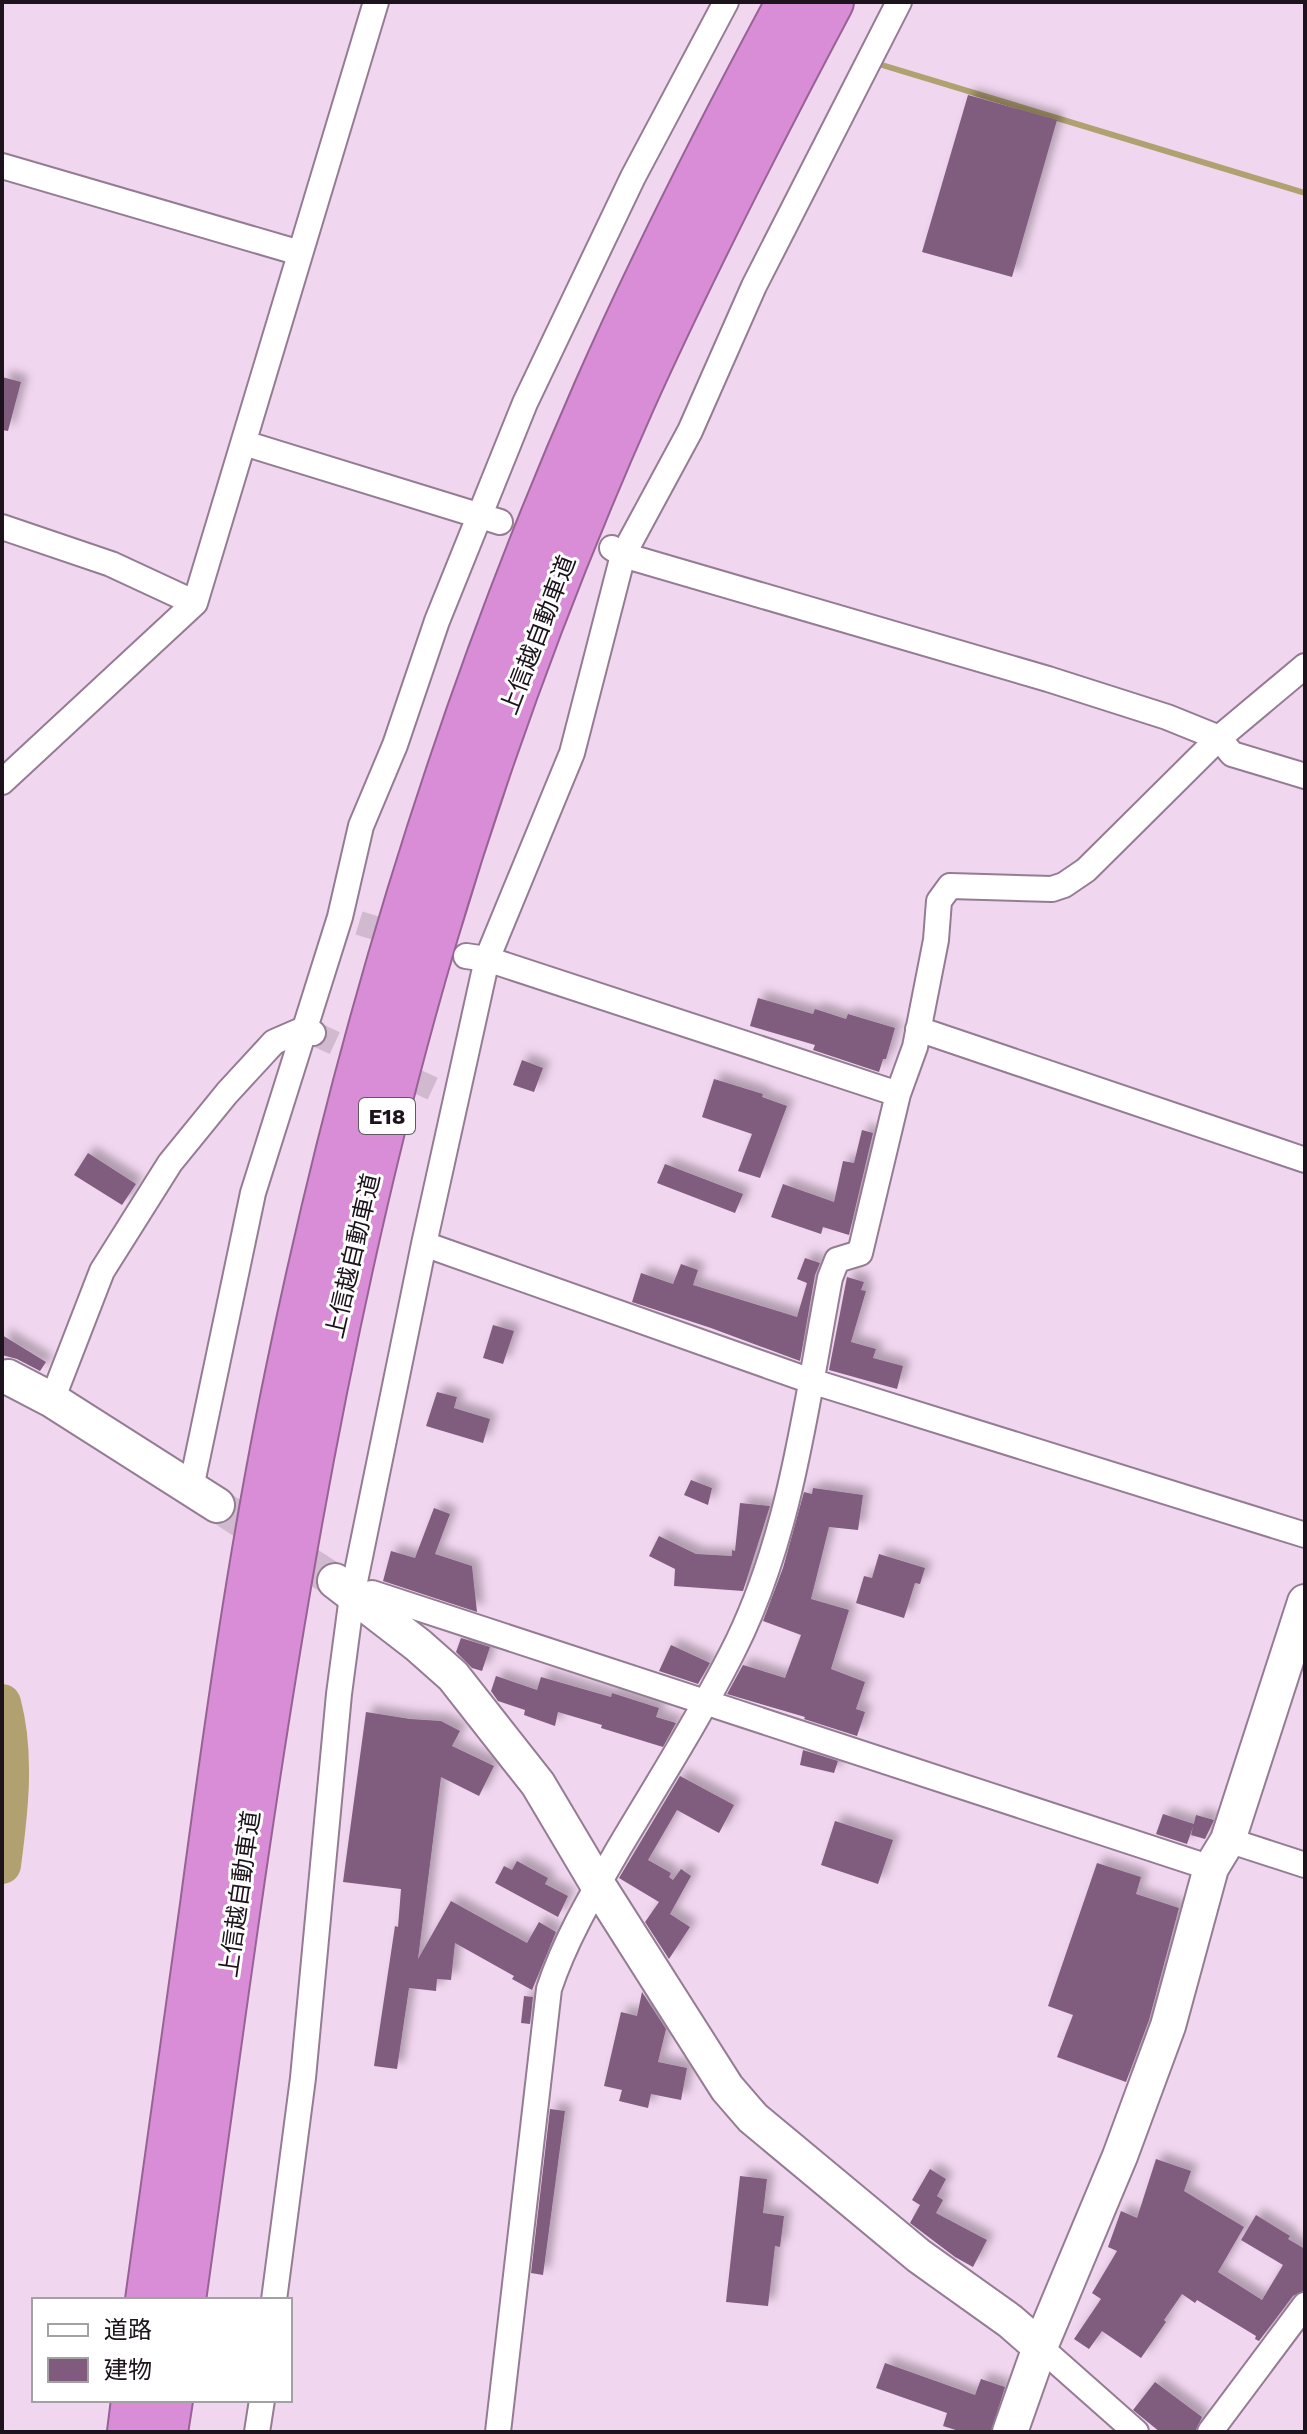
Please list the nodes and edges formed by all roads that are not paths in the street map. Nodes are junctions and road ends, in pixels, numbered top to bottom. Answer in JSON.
{"nodes":[{"id":1,"x":376,"y":2,"type":"edge"},
{"id":2,"x":726,"y":2,"type":"edge"},
{"id":3,"x":789,"y":2,"type":"edge"},
{"id":4,"x":831,"y":2,"type":"edge"},
{"id":5,"x":899,"y":2,"type":"edge"},
{"id":6,"x":2,"y":166,"type":"edge"},
{"id":7,"x":300,"y":253,"type":"junction"},
{"id":8,"x":244,"y":443,"type":"junction"},
{"id":9,"x":489,"y":519,"type":"junction"},
{"id":10,"x":2,"y":527,"type":"edge"},
{"id":11,"x":617,"y":551,"type":"junction"},
{"id":12,"x":195,"y":603,"type":"junction"},
{"id":13,"x":1305,"y":666,"type":"edge"},
{"id":14,"x":1219,"y":738,"type":"junction"},
{"id":15,"x":1305,"y":776,"type":"edge"},
{"id":16,"x":2,"y":782,"type":"edge"},
{"id":17,"x":477,"y":958,"type":"junction"},
{"id":18,"x":918,"y":1029,"type":"junction"},
{"id":19,"x":309,"y":1031,"type":"junction"},
{"id":20,"x":898,"y":1094,"type":"junction"},
{"id":21,"x":1305,"y":1160,"type":"edge"},
{"id":22,"x":424,"y":1244,"type":"junction"},
{"id":23,"x":5,"y":1374,"type":"edge"},
{"id":24,"x":811,"y":1381,"type":"junction"},
{"id":25,"x":52,"y":1400,"type":"junction"},
{"id":26,"x":204,"y":1496,"type":"joint"},
{"id":27,"x":1305,"y":1535,"type":"edge"},
{"id":28,"x":344,"y":1588,"type":"junction"},
{"id":29,"x":1305,"y":1602,"type":"edge"},
{"id":30,"x":706,"y":1701,"type":"junction"},
{"id":31,"x":1220,"y":1854,"type":"junction"},
{"id":32,"x":1305,"y":1865,"type":"edge"},
{"id":33,"x":598,"y":1885,"type":"junction"},
{"id":34,"x":148,"y":2298,"type":"edge"},
{"id":35,"x":183,"y":2298,"type":"edge"},
{"id":36,"x":274,"y":2298,"type":"edge"},
{"id":37,"x":1305,"y":2305,"type":"edge"},
{"id":38,"x":1040,"y":2347,"type":"junction"},
{"id":39,"x":134,"y":2402,"type":"edge"},
{"id":40,"x":170,"y":2402,"type":"edge"},
{"id":41,"x":262,"y":2402,"type":"edge"},
{"id":42,"x":130,"y":2432,"type":"edge"},
{"id":43,"x":165,"y":2432,"type":"edge"},
{"id":44,"x":257,"y":2432,"type":"edge"},
{"id":45,"x":498,"y":2432,"type":"edge"},
{"id":46,"x":1010,"y":2432,"type":"edge"},
{"id":47,"x":1136,"y":2432,"type":"edge"},
{"id":48,"x":1210,"y":2432,"type":"edge"}],
"edges":[{"from":1,"to":7,"type":"street"},
{"from":2,"to":9,"type":"street"},
{"from":3,"to":34,"type":"highway","name":"上信越自動車道","number":"E18"},
{"from":4,"to":35,"type":"highway","name":"上信越自動車道","number":"E18"},
{"from":5,"to":11,"type":"street"},
{"from":6,"to":7,"type":"street"},
{"from":7,"to":8,"type":"street"},
{"from":8,"to":9,"type":"street"},
{"from":8,"to":12,"type":"street"},
{"from":9,"to":19,"type":"street"},
{"from":10,"to":12,"type":"street"},
{"from":11,"to":14,"type":"street"},
{"from":11,"to":17,"type":"street"},
{"from":12,"to":16,"type":"street"},
{"from":13,"to":14,"type":"street"},
{"from":14,"to":15,"type":"street"},
{"from":14,"to":18,"type":"street"},
{"from":17,"to":20,"type":"street"},
{"from":17,"to":22,"type":"street"},
{"from":18,"to":20,"type":"street"},
{"from":18,"to":21,"type":"street"},
{"from":19,"to":25,"type":"street"},
{"from":19,"to":26,"type":"street"},
{"from":20,"to":24,"type":"street"},
{"from":22,"to":24,"type":"street"},
{"from":22,"to":28,"type":"street"},
{"from":23,"to":25,"type":"street"},
{"from":24,"to":27,"type":"street"},
{"from":24,"to":30,"type":"street"},
{"from":25,"to":26,"type":"street"},
{"from":28,"to":30,"type":"street"},
{"from":28,"to":33,"type":"street"},
{"from":28,"to":36,"type":"street"},
{"from":29,"to":31,"type":"street"},
{"from":30,"to":31,"type":"street"},
{"from":30,"to":33,"type":"street"},
{"from":31,"to":32,"type":"street"},
{"from":31,"to":38,"type":"street"},
{"from":33,"to":38,"type":"street"},
{"from":33,"to":45,"type":"street"},
{"from":37,"to":48,"type":"street"},
{"from":38,"to":46,"type":"street"},
{"from":38,"to":47,"type":"street"},
{"from":39,"to":42,"type":"highway"},
{"from":40,"to":43,"type":"highway"},
{"from":41,"to":44,"type":"street"}]}
